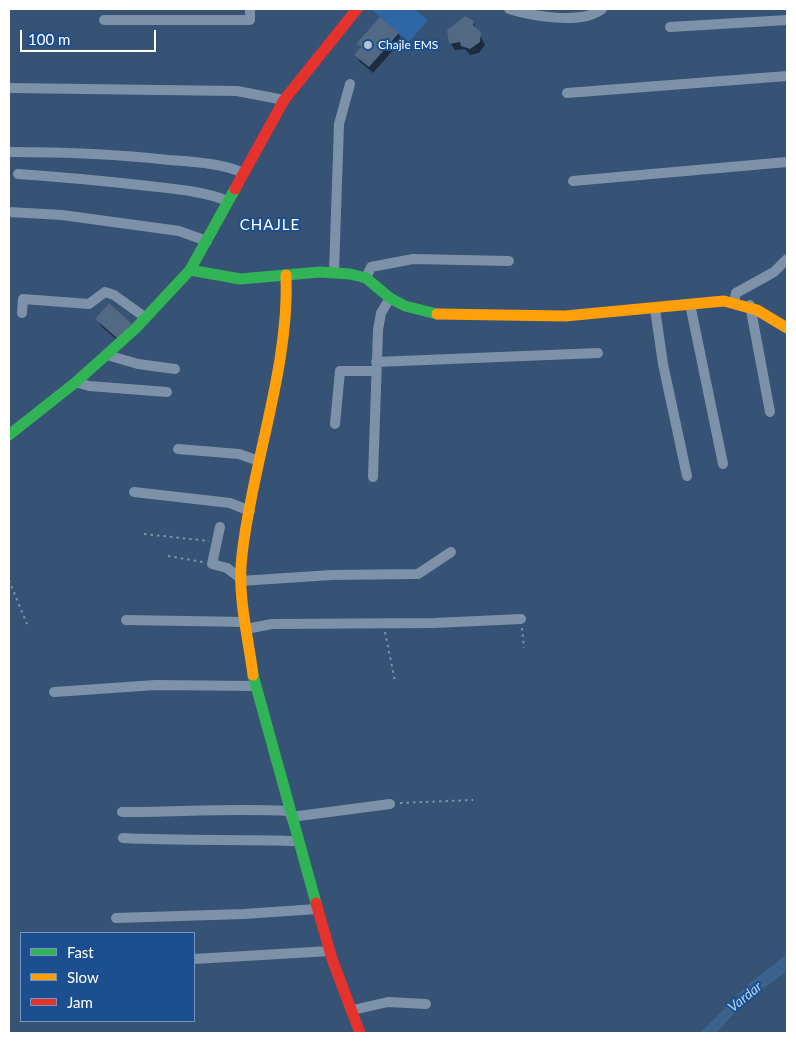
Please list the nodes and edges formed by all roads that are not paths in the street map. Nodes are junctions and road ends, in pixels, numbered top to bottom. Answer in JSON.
{"nodes":[{"id":1,"x":250,"y":9,"type":"edge"},
{"id":2,"x":509,"y":9,"type":"edge"},
{"id":3,"x":602,"y":9,"type":"edge"},
{"id":4,"x":350,"y":12,"type":"edge"},
{"id":5,"x":104,"y":20,"type":"dead end"},
{"id":6,"x":787,"y":20,"type":"edge"},
{"id":7,"x":670,"y":27,"type":"dead end"},
{"id":8,"x":787,"y":76,"type":"edge"},
{"id":9,"x":350,"y":84,"type":"dead end"},
{"id":10,"x":9,"y":88,"type":"edge"},
{"id":11,"x":567,"y":93,"type":"dead end"},
{"id":12,"x":284,"y":100,"type":"junction"},
{"id":13,"x":9,"y":152,"type":"edge"},
{"id":14,"x":787,"y":162,"type":"edge"},
{"id":15,"x":244,"y":173,"type":"junction"},
{"id":16,"x":18,"y":174,"type":"dead end"},
{"id":17,"x":573,"y":181,"type":"dead end"},
{"id":18,"x":228,"y":201,"type":"junction"},
{"id":19,"x":9,"y":212,"type":"edge"},
{"id":20,"x":207,"y":241,"type":"junction"},
{"id":21,"x":787,"y":259,"type":"edge"},
{"id":22,"x":509,"y":261,"type":"dead end"},
{"id":23,"x":190,"y":270,"type":"junction"},
{"id":24,"x":334,"y":272,"type":"junction"},
{"id":25,"x":286,"y":275,"type":"junction"},
{"id":26,"x":366,"y":278,"type":"junction"},
{"id":27,"x":390,"y":298,"type":"junction"},
{"id":28,"x":734,"y":302,"type":"junction"},
{"id":29,"x":690,"y":304,"type":"junction"},
{"id":30,"x":750,"y":305,"type":"junction"},
{"id":31,"x":655,"y":309,"type":"junction"},
{"id":32,"x":22,"y":313,"type":"dead end"},
{"id":33,"x":146,"y":318,"type":"junction"},
{"id":34,"x":787,"y":328,"type":"edge"},
{"id":35,"x":598,"y":353,"type":"dead end"},
{"id":36,"x":107,"y":355,"type":"junction"},
{"id":37,"x":376,"y":366,"type":"junction"},
{"id":38,"x":175,"y":369,"type":"dead end"},
{"id":39,"x":76,"y":382,"type":"junction"},
{"id":40,"x":167,"y":392,"type":"dead end"},
{"id":41,"x":770,"y":412,"type":"dead end"},
{"id":42,"x":335,"y":424,"type":"dead end"},
{"id":43,"x":9,"y":435,"type":"edge"},
{"id":44,"x":178,"y":449,"type":"dead end"},
{"id":45,"x":259,"y":461,"type":"junction"},
{"id":46,"x":723,"y":464,"type":"dead end"},
{"id":47,"x":688,"y":476,"type":"dead end"},
{"id":48,"x":373,"y":478,"type":"dead end"},
{"id":49,"x":134,"y":492,"type":"dead end"},
{"id":50,"x":250,"y":511,"type":"junction"},
{"id":51,"x":220,"y":527,"type":"dead end"},
{"id":52,"x":452,"y":552,"type":"dead end"},
{"id":53,"x":240,"y":579,"type":"junction"},
{"id":54,"x":521,"y":619,"type":"road end"},
{"id":55,"x":126,"y":620,"type":"dead end"},
{"id":56,"x":246,"y":626,"type":"junction"},
{"id":57,"x":254,"y":686,"type":"junction"},
{"id":58,"x":54,"y":692,"type":"dead end"},
{"id":59,"x":390,"y":804,"type":"road end"},
{"id":60,"x":122,"y":812,"type":"dead end"},
{"id":61,"x":290,"y":814,"type":"junction"},
{"id":62,"x":123,"y":838,"type":"dead end"},
{"id":63,"x":298,"y":841,"type":"junction"},
{"id":64,"x":318,"y":909,"type":"junction"},
{"id":65,"x":116,"y":918,"type":"dead end"},
{"id":66,"x":330,"y":951,"type":"junction"},
{"id":67,"x":195,"y":958,"type":"edge"},
{"id":68,"x":426,"y":1004,"type":"dead end"},
{"id":69,"x":352,"y":1010,"type":"junction"},
{"id":70,"x":360,"y":1033,"type":"edge"}],
"edges":[{"from":1,"to":5,"type":"street"},
{"from":2,"to":3,"type":"street"},
{"from":4,"to":12,"type":"street"},
{"from":6,"to":7,"type":"street"},
{"from":8,"to":11,"type":"street"},
{"from":9,"to":24,"type":"street"},
{"from":10,"to":12,"type":"street"},
{"from":12,"to":15,"type":"street"},
{"from":13,"to":15,"type":"street"},
{"from":14,"to":17,"type":"street"},
{"from":15,"to":18,"type":"street"},
{"from":16,"to":18,"type":"street"},
{"from":18,"to":20,"type":"street"},
{"from":19,"to":20,"type":"street"},
{"from":20,"to":23,"type":"street"},
{"from":21,"to":28,"type":"street"},
{"from":22,"to":26,"type":"street"},
{"from":23,"to":25,"type":"street"},
{"from":23,"to":33,"type":"street"},
{"from":24,"to":25,"type":"street"},
{"from":24,"to":26,"type":"street"},
{"from":25,"to":45,"type":"street"},
{"from":26,"to":27,"type":"street"},
{"from":27,"to":31,"type":"street"},
{"from":27,"to":37,"type":"street"},
{"from":28,"to":29,"type":"street"},
{"from":28,"to":30,"type":"street"},
{"from":29,"to":31,"type":"street"},
{"from":29,"to":46,"type":"street"},
{"from":30,"to":34,"type":"street"},
{"from":30,"to":41,"type":"street"},
{"from":31,"to":47,"type":"street"},
{"from":32,"to":33,"type":"street"},
{"from":33,"to":36,"type":"street"},
{"from":35,"to":37,"type":"street"},
{"from":36,"to":38,"type":"street"},
{"from":36,"to":39,"type":"street"},
{"from":37,"to":42,"type":"street"},
{"from":37,"to":48,"type":"street"},
{"from":39,"to":40,"type":"street"},
{"from":39,"to":43,"type":"street"},
{"from":44,"to":45,"type":"street"},
{"from":45,"to":50,"type":"street"},
{"from":49,"to":50,"type":"street"},
{"from":50,"to":53,"type":"street"},
{"from":51,"to":53,"type":"street"},
{"from":52,"to":53,"type":"street"},
{"from":53,"to":56,"type":"street"},
{"from":54,"to":56,"type":"street"},
{"from":55,"to":56,"type":"street"},
{"from":56,"to":57,"type":"street"},
{"from":57,"to":58,"type":"street"},
{"from":57,"to":61,"type":"street"},
{"from":59,"to":61,"type":"street"},
{"from":60,"to":61,"type":"street"},
{"from":61,"to":63,"type":"street"},
{"from":62,"to":63,"type":"street"},
{"from":63,"to":64,"type":"street"},
{"from":64,"to":65,"type":"street"},
{"from":64,"to":66,"type":"street"},
{"from":66,"to":67,"type":"street"},
{"from":66,"to":69,"type":"street"},
{"from":68,"to":69,"type":"street"},
{"from":69,"to":70,"type":"street"}]}
